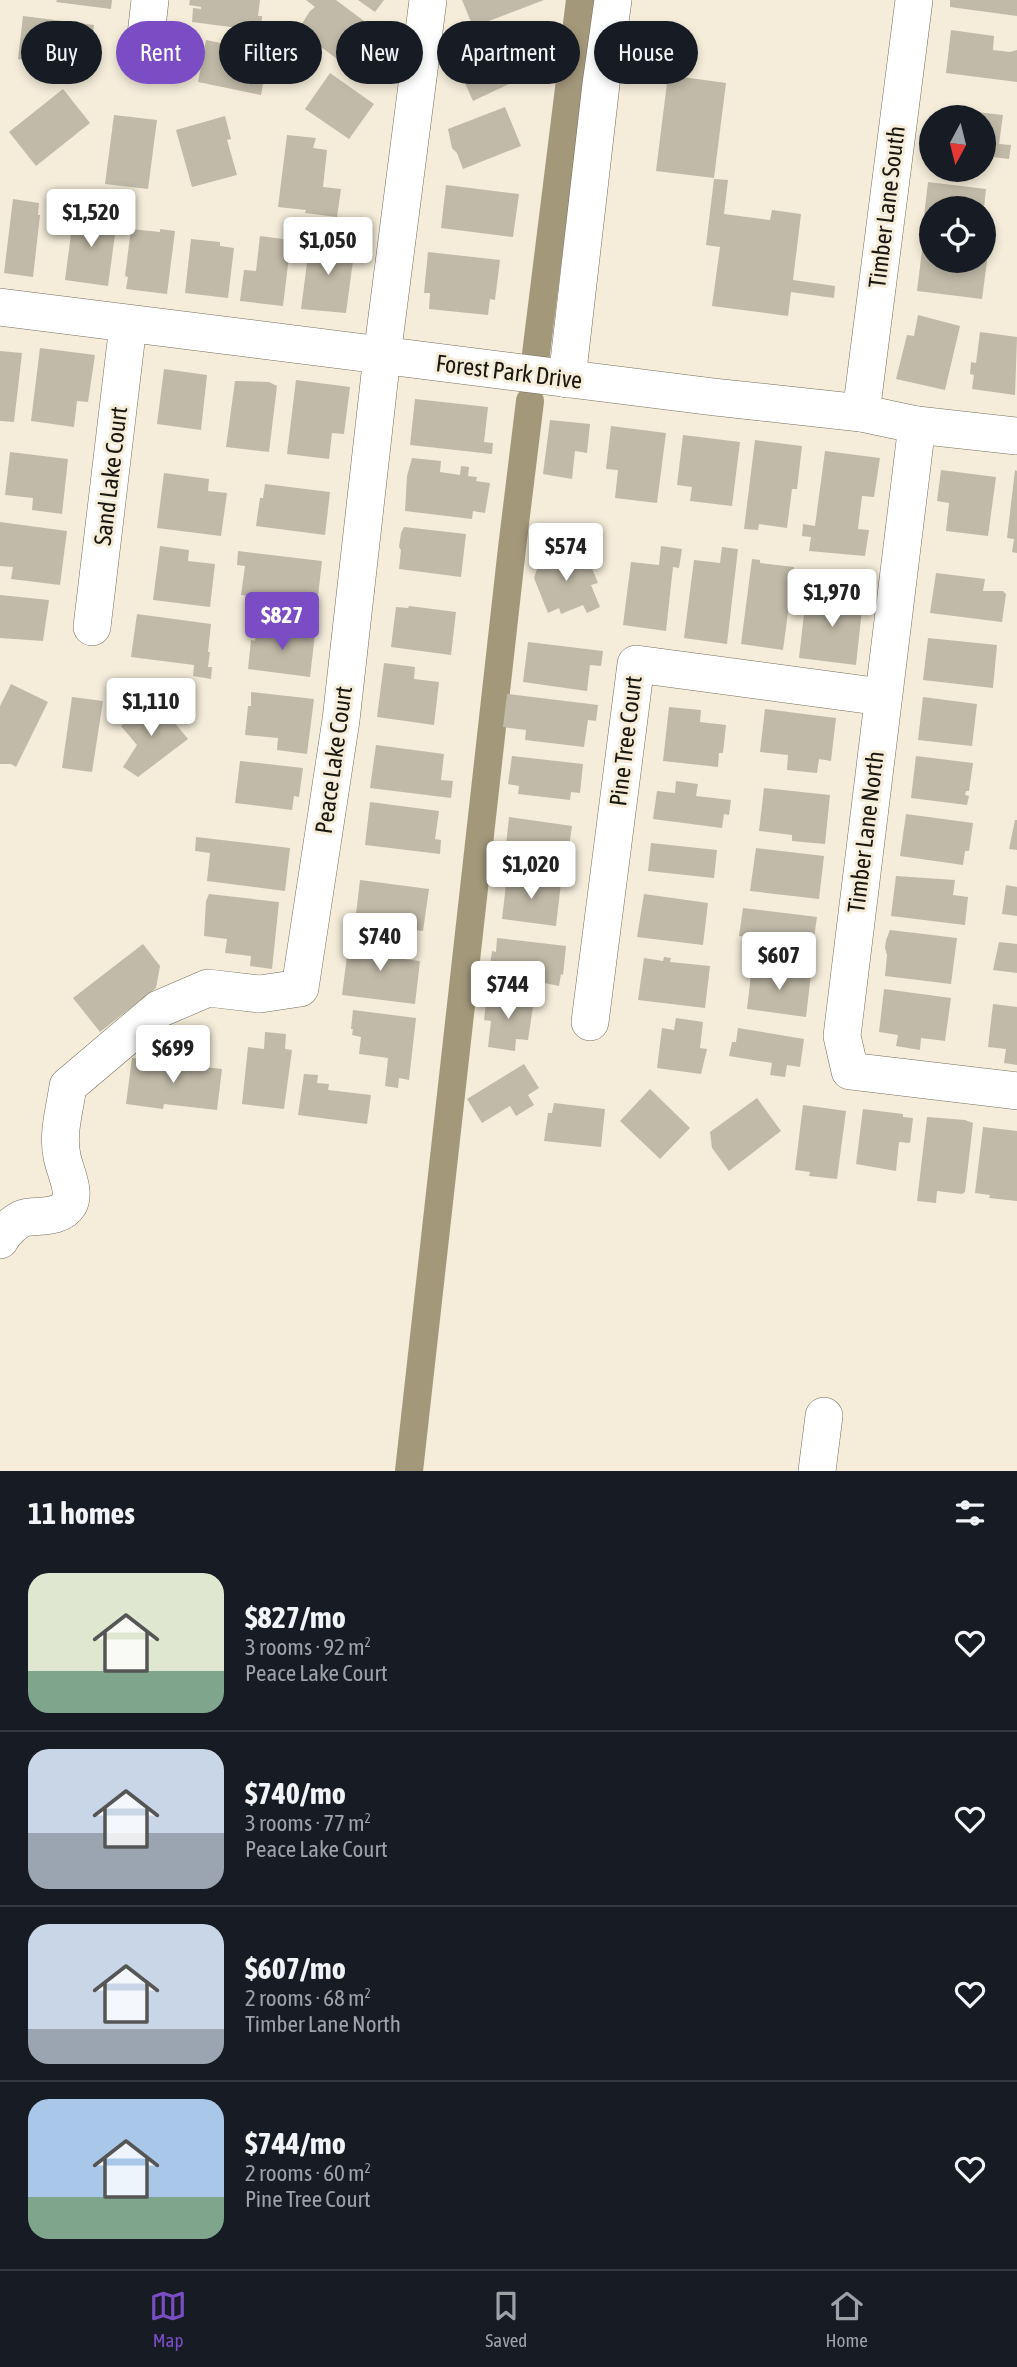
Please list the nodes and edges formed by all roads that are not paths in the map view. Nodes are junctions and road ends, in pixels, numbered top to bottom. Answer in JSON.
{"nodes":[{"id":1,"x":150,"y":0,"type":"edge"},
{"id":2,"x":428,"y":0,"type":"edge"},
{"id":3,"x":613,"y":0,"type":"edge"},
{"id":4,"x":914,"y":0,"type":"edge"},
{"id":5,"x":148,"y":21,"type":"edge"},
{"id":6,"x":0,"y":307,"type":"edge"},
{"id":7,"x":128,"y":325,"type":"junction"},
{"id":8,"x":382,"y":356,"type":"junction"},
{"id":9,"x":567,"y":379,"type":"junction"},
{"id":10,"x":861,"y":414,"type":"junction"},
{"id":11,"x":917,"y":425,"type":"junction"},
{"id":12,"x":1017,"y":436,"type":"edge"},
{"id":13,"x":92,"y":627,"type":"dead end"},
{"id":14,"x":882,"y":697,"type":"junction"},
{"id":15,"x":590,"y":1022,"type":"dead end"},
{"id":16,"x":1017,"y":1091,"type":"edge"},
{"id":17,"x":0,"y":1240,"type":"edge"},
{"id":18,"x":824,"y":1416,"type":"dead end"},
{"id":19,"x":817,"y":1471,"type":"edge"}],
"edges":[{"from":1,"to":5,"type":"street"},
{"from":2,"to":8,"type":"street"},
{"from":3,"to":9,"type":"street"},
{"from":4,"to":10,"type":"street","name":"Timber Lane South"},
{"from":6,"to":7,"type":"street","name":"Forest Park Drive"},
{"from":7,"to":8,"type":"street","name":"Forest Park Drive"},
{"from":7,"to":13,"type":"street","name":"Sand Lake Court"},
{"from":8,"to":9,"type":"street","name":"Forest Park Drive"},
{"from":8,"to":17,"type":"street","name":"Peace Lake Court"},
{"from":9,"to":10,"type":"street","name":"Forest Park Drive"},
{"from":10,"to":11,"type":"street","name":"Forest Park Drive"},
{"from":11,"to":12,"type":"street","name":"Forest Park Drive"},
{"from":11,"to":14,"type":"street","name":"Timber Lane North"},
{"from":14,"to":15,"type":"street","name":"Pine Tree Court"},
{"from":14,"to":16,"type":"street","name":"Timber Lane North"},
{"from":18,"to":19,"type":"street"}]}
